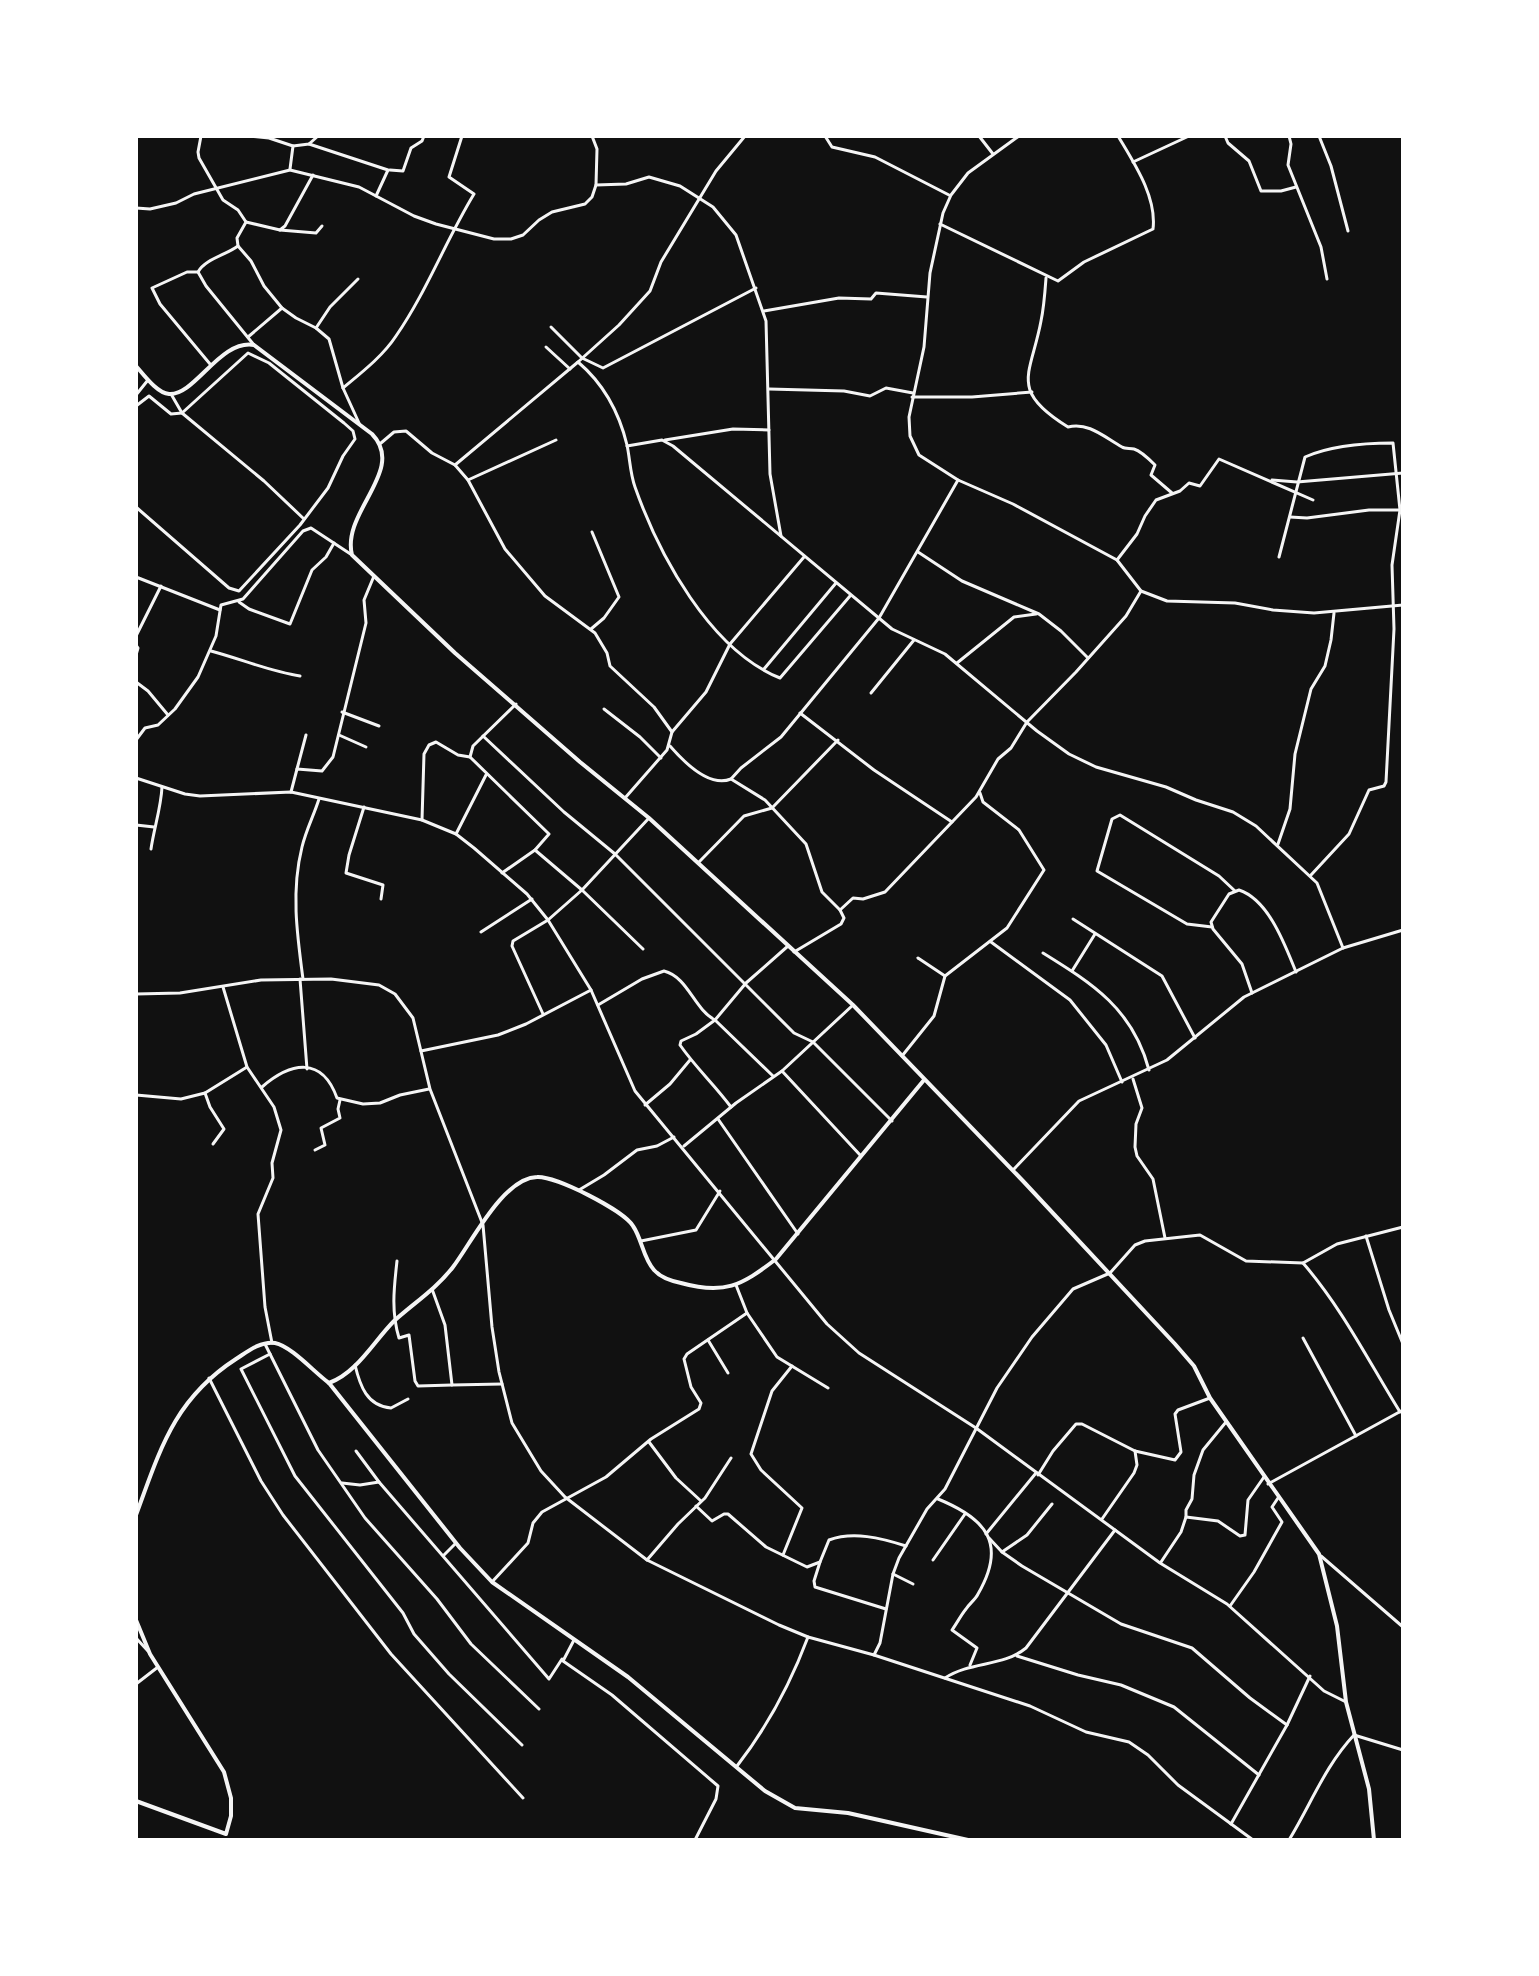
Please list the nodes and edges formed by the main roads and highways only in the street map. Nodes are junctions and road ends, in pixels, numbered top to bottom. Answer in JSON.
{"nodes":[{"id":1,"x":136,"y":366,"type":"edge"},
{"id":2,"x":924,"y":1080,"type":"junction"},
{"id":3,"x":329,"y":1383,"type":"junction"},
{"id":4,"x":136,"y":1515,"type":"edge"},
{"id":5,"x":136,"y":1620,"type":"edge"},
{"id":6,"x":136,"y":1801,"type":"edge"},
{"id":7,"x":226,"y":1837,"type":"edge"},
{"id":8,"x":965,"y":1840,"type":"edge"},
{"id":9,"x":1374,"y":1840,"type":"edge"}],
"edges":[{"from":1,"to":2,"type":"main road"},
{"from":2,"to":3,"type":"main road"},
{"from":2,"to":9,"type":"main road"},
{"from":3,"to":4,"type":"main road"},
{"from":3,"to":8,"type":"main road"},
{"from":5,"to":7,"type":"main road"},
{"from":6,"to":7,"type":"main road"}]}
